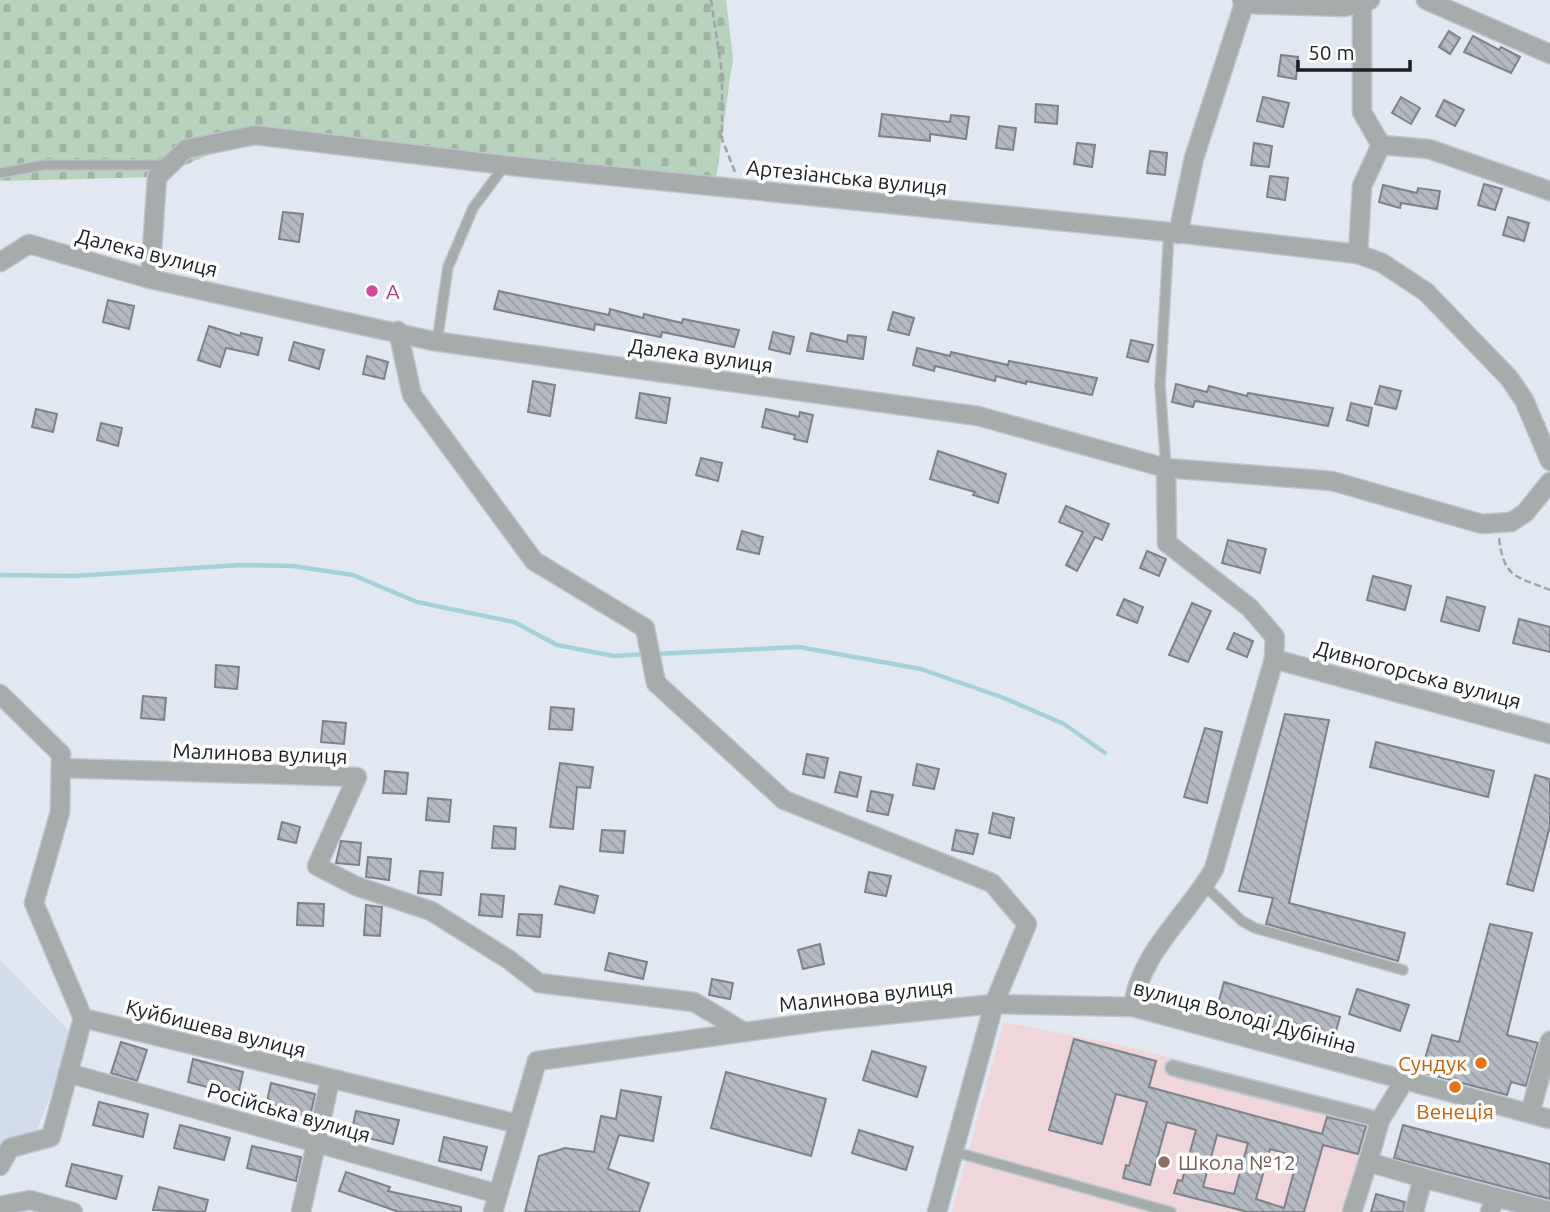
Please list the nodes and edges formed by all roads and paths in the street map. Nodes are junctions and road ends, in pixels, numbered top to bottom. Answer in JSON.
{"nodes":[{"id":1,"x":711,"y":0,"type":"edge"},
{"id":2,"x":1426,"y":0,"type":"edge"},
{"id":3,"x":1366,"y":1,"type":"edge"},
{"id":4,"x":1243,"y":2,"type":"edge"},
{"id":5,"x":1550,"y":54,"type":"edge"},
{"id":6,"x":1381,"y":145,"type":"junction"},
{"id":7,"x":169,"y":164,"type":"junction"},
{"id":8,"x":505,"y":165,"type":"junction"},
{"id":9,"x":0,"y":173,"type":"edge"},
{"id":10,"x":739,"y":189,"type":"junction"},
{"id":11,"x":1550,"y":191,"type":"edge"},
{"id":12,"x":1174,"y":233,"type":"junction"},
{"id":13,"x":1359,"y":254,"type":"junction"},
{"id":14,"x":0,"y":262,"type":"edge"},
{"id":15,"x":150,"y":279,"type":"junction"},
{"id":16,"x":398,"y":331,"type":"junction"},
{"id":17,"x":437,"y":342,"type":"junction"},
{"id":18,"x":1550,"y":461,"type":"edge"},
{"id":19,"x":1166,"y":468,"type":"junction"},
{"id":20,"x":1550,"y":482,"type":"edge"},
{"id":21,"x":1498,"y":524,"type":"junction"},
{"id":22,"x":1550,"y":590,"type":"edge"},
{"id":23,"x":1274,"y":659,"type":"junction"},
{"id":24,"x":0,"y":694,"type":"edge"},
{"id":25,"x":1550,"y":734,"type":"edge"},
{"id":26,"x":61,"y":768,"type":"junction"},
{"id":27,"x":1205,"y":885,"type":"junction"},
{"id":28,"x":1403,"y":970,"type":"dead end"},
{"id":29,"x":994,"y":1004,"type":"junction"},
{"id":30,"x":1133,"y":1007,"type":"junction"},
{"id":31,"x":83,"y":1018,"type":"junction"},
{"id":32,"x":744,"y":1032,"type":"junction"},
{"id":33,"x":1550,"y":1041,"type":"edge"},
{"id":34,"x":1173,"y":1068,"type":"dead end"},
{"id":35,"x":68,"y":1073,"type":"junction"},
{"id":36,"x":330,"y":1080,"type":"junction"},
{"id":37,"x":1404,"y":1081,"type":"junction"},
{"id":38,"x":1530,"y":1113,"type":"junction"},
{"id":39,"x":1380,"y":1119,"type":"junction"},
{"id":40,"x":1550,"y":1119,"type":"edge"},
{"id":41,"x":518,"y":1124,"type":"junction"},
{"id":42,"x":316,"y":1143,"type":"junction"},
{"id":43,"x":956,"y":1152,"type":"junction"},
{"id":44,"x":1368,"y":1162,"type":"junction"},
{"id":45,"x":0,"y":1166,"type":"edge"},
{"id":46,"x":1423,"y":1178,"type":"junction"},
{"id":47,"x":498,"y":1194,"type":"junction"},
{"id":48,"x":1493,"y":1204,"type":"edge"},
{"id":49,"x":0,"y":1206,"type":"edge"},
{"id":50,"x":1550,"y":1211,"type":"edge"},
{"id":51,"x":73,"y":1212,"type":"edge"},
{"id":52,"x":301,"y":1212,"type":"edge"},
{"id":53,"x":493,"y":1212,"type":"edge"},
{"id":54,"x":937,"y":1212,"type":"edge"},
{"id":55,"x":1171,"y":1212,"type":"edge"},
{"id":56,"x":1352,"y":1212,"type":"edge"},
{"id":57,"x":1414,"y":1212,"type":"edge"}],
"edges":[{"from":1,"to":10,"type":"path"},
{"from":2,"to":5,"type":"street"},
{"from":3,"to":4,"type":"street"},
{"from":3,"to":6,"type":"street"},
{"from":4,"to":12,"type":"street"},
{"from":6,"to":11,"type":"street"},
{"from":6,"to":13,"type":"street"},
{"from":7,"to":8,"type":"street","name":"Артезіанська вулиця"},
{"from":7,"to":9,"type":"lane"},
{"from":7,"to":15,"type":"street"},
{"from":8,"to":10,"type":"street","name":"Артезіанська вулиця"},
{"from":8,"to":17,"type":"lane"},
{"from":10,"to":12,"type":"street","name":"Артезіанська вулиця"},
{"from":12,"to":13,"type":"street","name":"Артезіанська вулиця"},
{"from":12,"to":19,"type":"lane"},
{"from":13,"to":18,"type":"street","name":"Артезіанська вулиця"},
{"from":14,"to":15,"type":"street","name":"Далека вулиця"},
{"from":15,"to":16,"type":"street","name":"Далека вулиця"},
{"from":16,"to":17,"type":"street","name":"Далека вулиця"},
{"from":16,"to":29,"type":"street"},
{"from":17,"to":19,"type":"street","name":"Далека вулиця"},
{"from":19,"to":21,"type":"street","name":"Далека вулиця"},
{"from":19,"to":23,"type":"street"},
{"from":20,"to":21,"type":"street"},
{"from":21,"to":22,"type":"path"},
{"from":23,"to":25,"type":"street","name":"Дивногорська вулиця"},
{"from":23,"to":27,"type":"street"},
{"from":24,"to":26,"type":"street"},
{"from":26,"to":31,"type":"street"},
{"from":26,"to":32,"type":"street","name":"Малинова вулиця"},
{"from":27,"to":28,"type":"lane"},
{"from":27,"to":30,"type":"street"},
{"from":29,"to":30,"type":"street","name":"вулиця Володі Дубініна"},
{"from":29,"to":32,"type":"street","name":"Малинова вулиця"},
{"from":29,"to":43,"type":"street"},
{"from":30,"to":37,"type":"street","name":"вулиця Володі Дубініна"},
{"from":31,"to":35,"type":"street"},
{"from":31,"to":36,"type":"street","name":"Куйбишева вулиця"},
{"from":32,"to":41,"type":"street","name":"Малинова вулиця"},
{"from":33,"to":38,"type":"street"},
{"from":34,"to":39,"type":"street"},
{"from":35,"to":42,"type":"street","name":"Російська вулиця"},
{"from":35,"to":45,"type":"street"},
{"from":36,"to":41,"type":"street","name":"Куйбишева вулиця"},
{"from":36,"to":42,"type":"street"},
{"from":37,"to":38,"type":"street","name":"вулиця Володі Дубініна"},
{"from":37,"to":39,"type":"street"},
{"from":38,"to":40,"type":"street","name":"вулиця Володі Дубініна"},
{"from":39,"to":44,"type":"street"},
{"from":41,"to":47,"type":"street","name":"Малинова вулиця"},
{"from":42,"to":47,"type":"street","name":"Російська вулиця"},
{"from":42,"to":52,"type":"street"},
{"from":43,"to":54,"type":"street"},
{"from":43,"to":55,"type":"lane"},
{"from":44,"to":46,"type":"street"},
{"from":44,"to":56,"type":"street"},
{"from":46,"to":48,"type":"street"},
{"from":46,"to":57,"type":"street"},
{"from":47,"to":53,"type":"street","name":"Малинова вулиця"},
{"from":48,"to":50,"type":"street"},
{"from":49,"to":51,"type":"street"}]}
